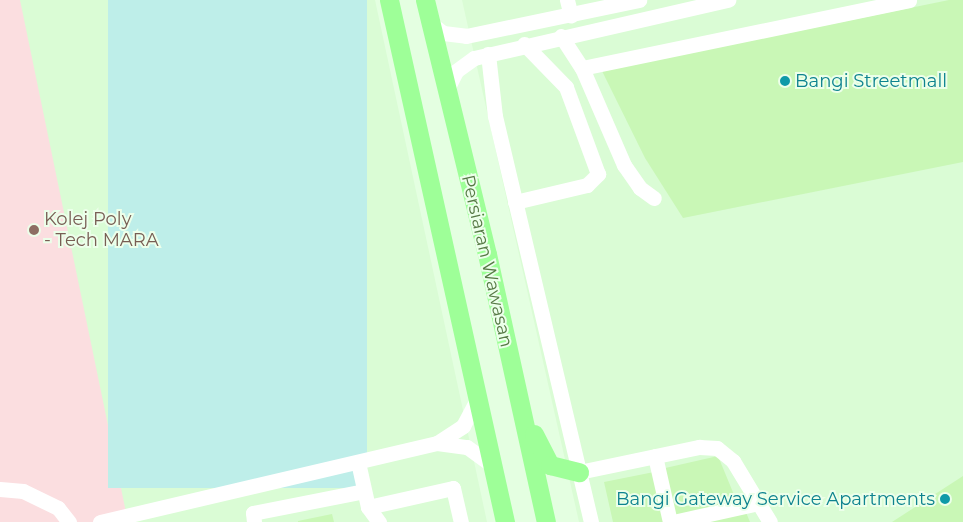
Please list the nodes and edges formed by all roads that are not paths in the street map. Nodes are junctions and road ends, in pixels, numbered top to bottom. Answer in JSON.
{"nodes":[{"id":1,"x":389,"y":0,"type":"edge"},
{"id":2,"x":425,"y":0,"type":"edge"},
{"id":3,"x":567,"y":0,"type":"edge"},
{"id":4,"x":639,"y":0,"type":"edge"},
{"id":5,"x":728,"y":0,"type":"edge"},
{"id":6,"x":909,"y":0,"type":"edge"},
{"id":7,"x":571,"y":16,"type":"junction"},
{"id":8,"x":430,"y":22,"type":"junction"},
{"id":9,"x":561,"y":36,"type":"junction"},
{"id":10,"x":524,"y":44,"type":"junction"},
{"id":11,"x":488,"y":54,"type":"junction"},
{"id":12,"x":582,"y":68,"type":"junction"},
{"id":13,"x":446,"y":91,"type":"junction"},
{"id":14,"x":654,"y":198,"type":"dead end"},
{"id":15,"x":515,"y":202,"type":"junction"},
{"id":16,"x":477,"y":400,"type":"junction"},
{"id":17,"x":523,"y":416,"type":"junction"},
{"id":18,"x":437,"y":443,"type":"junction"},
{"id":19,"x":655,"y":456,"type":"junction"},
{"id":20,"x":358,"y":462,"type":"junction"},
{"id":21,"x":492,"y":466,"type":"junction"},
{"id":22,"x":579,"y":472,"type":"junction"},
{"id":23,"x":0,"y":489,"type":"edge"},
{"id":24,"x":364,"y":491,"type":"junction"},
{"id":25,"x":759,"y":503,"type":"junction"},
{"id":26,"x":368,"y":507,"type":"junction"},
{"id":27,"x":69,"y":522,"type":"edge"},
{"id":28,"x":100,"y":522,"type":"edge"},
{"id":29,"x":254,"y":522,"type":"edge"},
{"id":30,"x":379,"y":522,"type":"edge"},
{"id":31,"x":461,"y":522,"type":"edge"},
{"id":32,"x":505,"y":522,"type":"edge"},
{"id":33,"x":546,"y":522,"type":"edge"},
{"id":34,"x":591,"y":522,"type":"edge"},
{"id":35,"x":671,"y":522,"type":"edge"},
{"id":36,"x":770,"y":522,"type":"edge"}],
"edges":[{"from":1,"to":16,"type":"main road"},
{"from":2,"to":8,"type":"main road","name":"Persiaran Wawasan"},
{"from":3,"to":7,"type":"street"},
{"from":4,"to":7,"type":"street"},
{"from":5,"to":9,"type":"street"},
{"from":6,"to":12,"type":"street"},
{"from":7,"to":8,"type":"street"},
{"from":8,"to":13,"type":"main road","name":"Persiaran Wawasan"},
{"from":9,"to":10,"type":"street"},
{"from":9,"to":12,"type":"street"},
{"from":10,"to":11,"type":"street"},
{"from":10,"to":15,"type":"street"},
{"from":11,"to":13,"type":"street"},
{"from":11,"to":15,"type":"street"},
{"from":12,"to":14,"type":"street"},
{"from":13,"to":17,"type":"main road","name":"Persiaran Wawasan"},
{"from":15,"to":22,"type":"street"},
{"from":16,"to":18,"type":"street"},
{"from":16,"to":21,"type":"main road"},
{"from":17,"to":22,"type":"main road"},
{"from":17,"to":33,"type":"main road","name":"Persiaran Wawasan"},
{"from":18,"to":20,"type":"street"},
{"from":18,"to":21,"type":"street"},
{"from":19,"to":22,"type":"street"},
{"from":19,"to":25,"type":"street"},
{"from":19,"to":35,"type":"street"},
{"from":20,"to":24,"type":"street"},
{"from":20,"to":28,"type":"street"},
{"from":21,"to":32,"type":"main road"},
{"from":22,"to":34,"type":"street"},
{"from":23,"to":27,"type":"street"},
{"from":24,"to":26,"type":"street"},
{"from":24,"to":29,"type":"street"},
{"from":25,"to":35,"type":"street"},
{"from":25,"to":36,"type":"street"},
{"from":26,"to":30,"type":"street"},
{"from":26,"to":31,"type":"street"}]}
